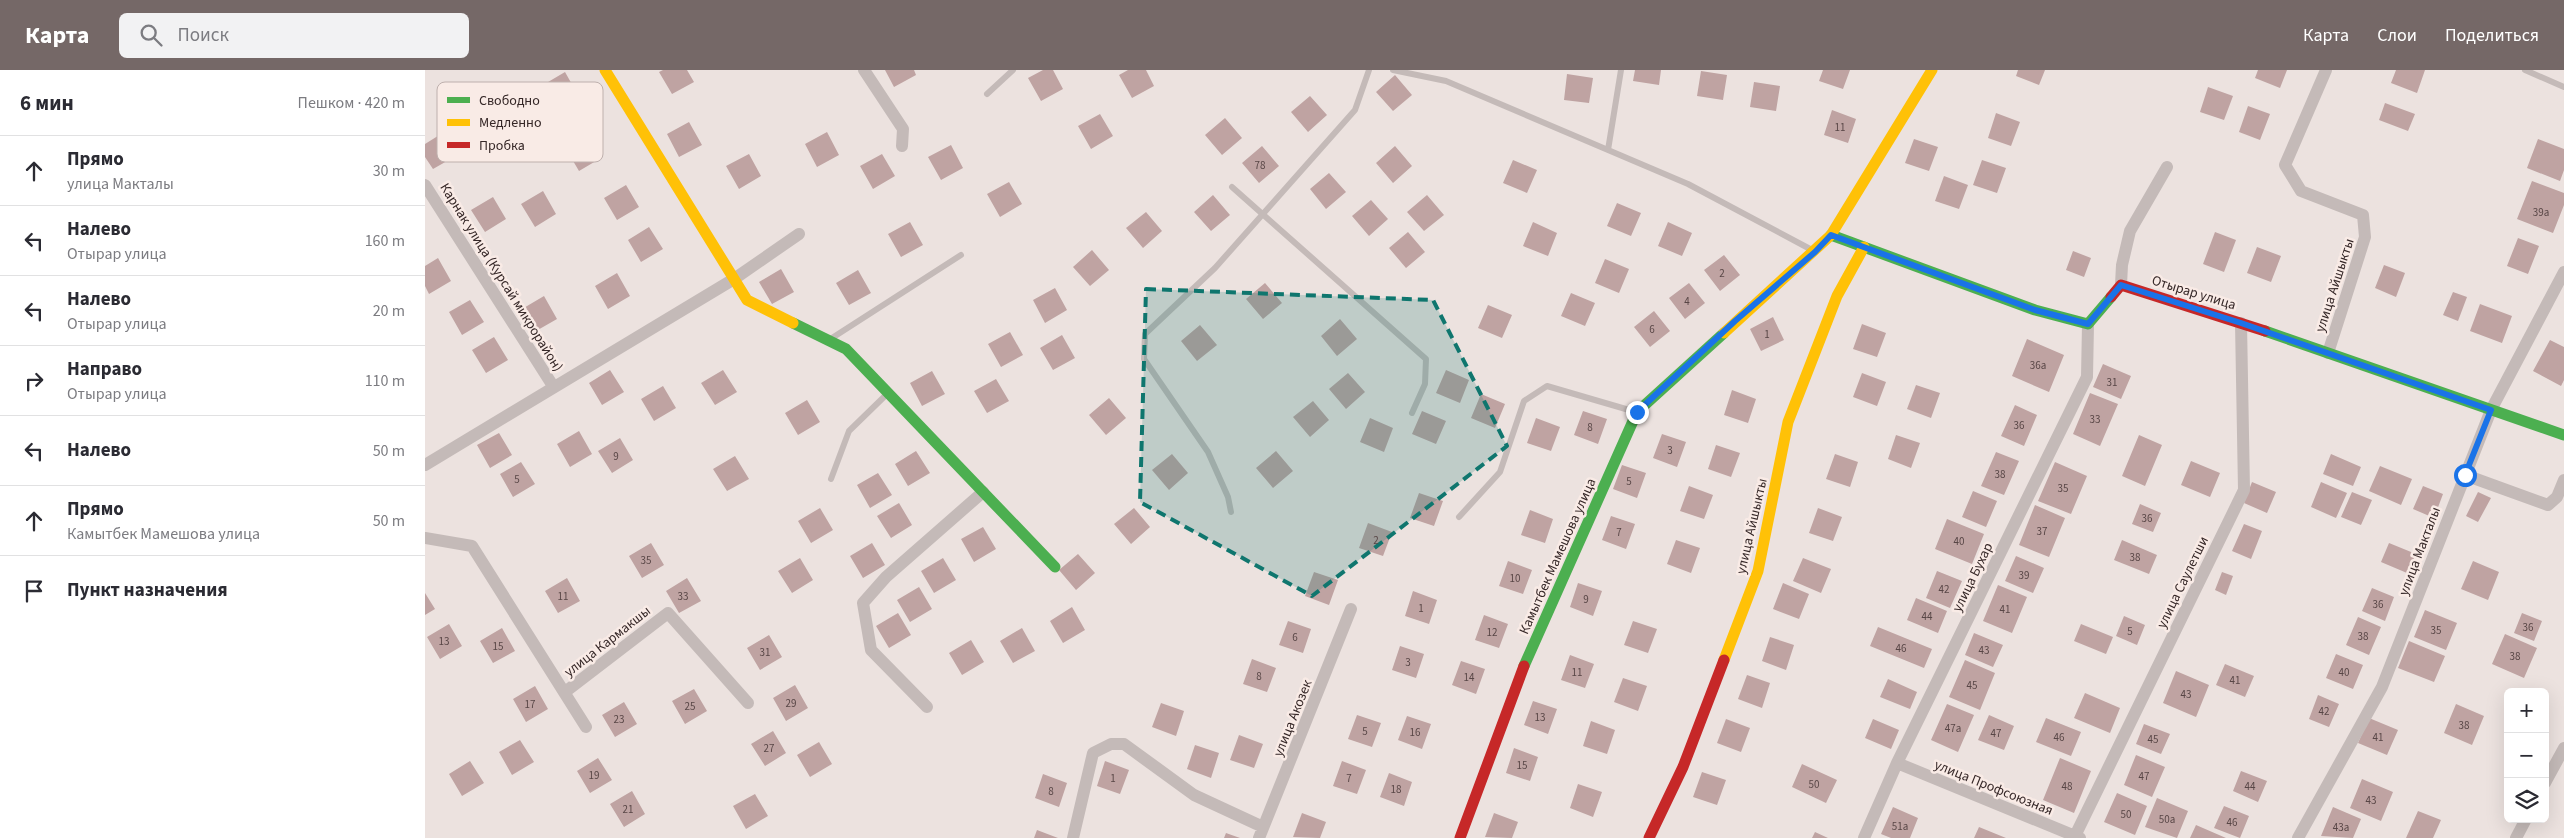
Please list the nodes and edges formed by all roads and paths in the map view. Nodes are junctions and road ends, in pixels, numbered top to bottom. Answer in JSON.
{"nodes":[{"id":1,"x":605,"y":70,"type":"edge"},
{"id":2,"x":864,"y":70,"type":"edge"},
{"id":3,"x":1013,"y":70,"type":"edge"},
{"id":4,"x":1369,"y":70,"type":"edge"},
{"id":5,"x":1393,"y":70,"type":"edge"},
{"id":6,"x":1621,"y":70,"type":"edge"},
{"id":7,"x":1932,"y":70,"type":"edge"},
{"id":8,"x":2327,"y":70,"type":"edge"},
{"id":9,"x":2525,"y":70,"type":"edge"},
{"id":10,"x":2564,"y":87,"type":"edge"},
{"id":11,"x":987,"y":94,"type":"dead end"},
{"id":12,"x":902,"y":146,"type":"dead end"},
{"id":13,"x":1608,"y":150,"type":"junction"},
{"id":14,"x":2167,"y":167,"type":"dead end"},
{"id":15,"x":425,"y":184,"type":"edge"},
{"id":16,"x":1232,"y":187,"type":"dead end"},
{"id":17,"x":1263,"y":214,"type":"junction"},
{"id":18,"x":799,"y":234,"type":"dead end"},
{"id":19,"x":1831,"y":235,"type":"junction"},
{"id":20,"x":1864,"y":247,"type":"junction"},
{"id":21,"x":1815,"y":252,"type":"junction"},
{"id":22,"x":961,"y":255,"type":"dead end"},
{"id":23,"x":2564,"y":272,"type":"edge"},
{"id":24,"x":734,"y":279,"type":"junction"},
{"id":25,"x":2121,"y":285,"type":"junction"},
{"id":26,"x":2241,"y":323,"type":"junction"},
{"id":27,"x":2088,"y":324,"type":"junction"},
{"id":28,"x":829,"y":340,"type":"junction"},
{"id":29,"x":2328,"y":353,"type":"junction"},
{"id":30,"x":553,"y":386,"type":"junction"},
{"id":31,"x":888,"y":393,"type":"junction"},
{"id":32,"x":2491,"y":410,"type":"junction"},
{"id":33,"x":1637,"y":412,"type":"junction"},
{"id":34,"x":1412,"y":413,"type":"dead end"},
{"id":35,"x":2564,"y":435,"type":"edge"},
{"id":36,"x":425,"y":465,"type":"edge"},
{"id":37,"x":2465,"y":475,"type":"junction"},
{"id":38,"x":831,"y":479,"type":"dead end"},
{"id":39,"x":2564,"y":480,"type":"edge"},
{"id":40,"x":983,"y":492,"type":"junction"},
{"id":41,"x":1231,"y":512,"type":"dead end"},
{"id":42,"x":1459,"y":517,"type":"dead end"},
{"id":43,"x":425,"y":538,"type":"edge"},
{"id":44,"x":1055,"y":567,"type":"dead end"},
{"id":45,"x":1351,"y":609,"type":"dead end"},
{"id":46,"x":565,"y":692,"type":"junction"},
{"id":47,"x":748,"y":703,"type":"dead end"},
{"id":48,"x":927,"y":707,"type":"dead end"},
{"id":49,"x":586,"y":726,"type":"dead end"},
{"id":50,"x":2564,"y":748,"type":"edge"},
{"id":51,"x":1897,"y":763,"type":"junction"},
{"id":52,"x":2548,"y":778,"type":"edge"},
{"id":53,"x":2524,"y":823,"type":"edge"},
{"id":54,"x":1261,"y":832,"type":"edge"},
{"id":55,"x":2076,"y":837,"type":"edge"},
{"id":56,"x":1073,"y":838,"type":"edge"},
{"id":57,"x":1460,"y":838,"type":"edge"},
{"id":58,"x":1649,"y":838,"type":"edge"},
{"id":59,"x":1864,"y":838,"type":"edge"},
{"id":60,"x":2297,"y":838,"type":"edge"},
{"id":61,"x":2516,"y":838,"type":"edge"}],
"edges":[{"from":1,"to":24,"type":"street"},
{"from":2,"to":12,"type":"street"},
{"from":3,"to":11,"type":"lane"},
{"from":4,"to":17,"type":"lane"},
{"from":5,"to":13,"type":"lane"},
{"from":6,"to":13,"type":"lane"},
{"from":7,"to":19,"type":"street","name":"Камытбек Мамешова улица"},
{"from":8,"to":29,"type":"street","name":"улица Айшыкты"},
{"from":9,"to":10,"type":"lane"},
{"from":13,"to":21,"type":"lane"},
{"from":14,"to":25,"type":"street"},
{"from":15,"to":30,"type":"street","name":"Карнак улица (Курсай микрорайон)"},
{"from":16,"to":17,"type":"lane"},
{"from":17,"to":34,"type":"lane"},
{"from":17,"to":41,"type":"lane"},
{"from":18,"to":24,"type":"street","name":"Карнак улица (Курсай микрорайон)"},
{"from":19,"to":20,"type":"street"},
{"from":19,"to":21,"type":"street","name":"Камытбек Мамешова улица"},
{"from":20,"to":27,"type":"street"},
{"from":20,"to":58,"type":"street","name":"улица Айшыкты"},
{"from":21,"to":33,"type":"street","name":"Камытбек Мамешова улица"},
{"from":22,"to":28,"type":"lane"},
{"from":23,"to":32,"type":"street","name":"улица Макталы"},
{"from":24,"to":28,"type":"street"},
{"from":24,"to":30,"type":"street","name":"Карнак улица (Курсай микрорайон)"},
{"from":25,"to":26,"type":"street","name":"Отырар улица"},
{"from":25,"to":27,"type":"street"},
{"from":26,"to":29,"type":"street","name":"Отырар улица"},
{"from":26,"to":55,"type":"street","name":"улица Саулетши"},
{"from":27,"to":51,"type":"street","name":"улица Бухар"},
{"from":28,"to":31,"type":"street"},
{"from":29,"to":32,"type":"street","name":"Отырар улица"},
{"from":30,"to":36,"type":"street","name":"Карнак улица (Курсай микрорайон)"},
{"from":31,"to":38,"type":"lane"},
{"from":31,"to":40,"type":"street"},
{"from":32,"to":35,"type":"street","name":"Отырар улица"},
{"from":32,"to":37,"type":"street","name":"улица Макталы"},
{"from":33,"to":42,"type":"lane"},
{"from":33,"to":57,"type":"street","name":"Камытбек Мамешова улица"},
{"from":37,"to":39,"type":"street"},
{"from":37,"to":60,"type":"street","name":"улица Макталы"},
{"from":40,"to":44,"type":"street"},
{"from":40,"to":48,"type":"street"},
{"from":43,"to":46,"type":"street","name":"улица Кармакшы"},
{"from":45,"to":54,"type":"street","name":"улица Акозек"},
{"from":46,"to":47,"type":"street","name":"улица Кармакшы"},
{"from":46,"to":49,"type":"street","name":"улица Кармакшы"},
{"from":50,"to":52,"type":"street"},
{"from":51,"to":55,"type":"street","name":"улица Профсоюзная"},
{"from":51,"to":59,"type":"street","name":"улица Бухар"},
{"from":53,"to":61,"type":"street"},
{"from":54,"to":56,"type":"street"}]}
